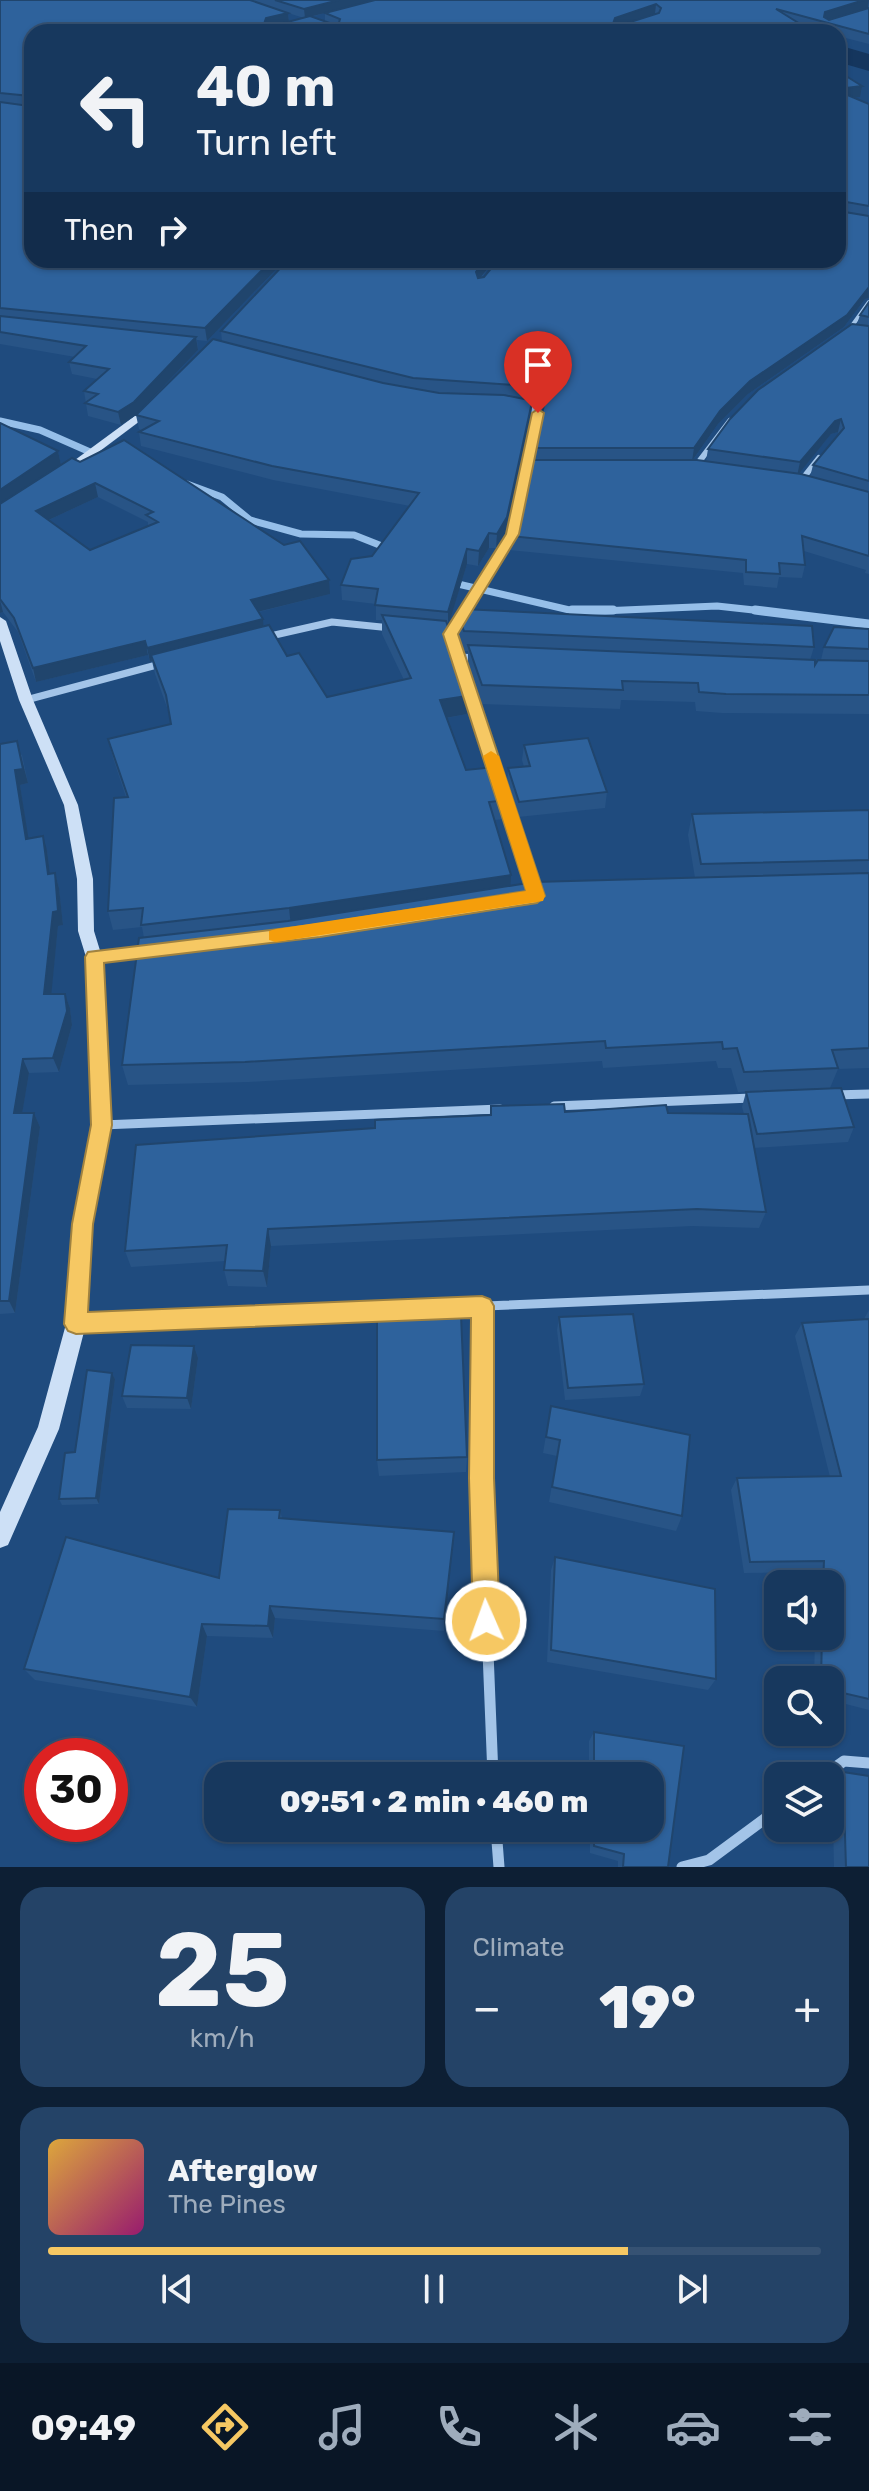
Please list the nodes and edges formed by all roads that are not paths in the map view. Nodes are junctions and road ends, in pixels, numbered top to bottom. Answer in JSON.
{"nodes":[{"id":1,"x":869,"y":302,"type":"edge"},
{"id":2,"x":848,"y":331,"type":"junction"},
{"id":3,"x":859,"y":333,"type":"edge"},
{"id":4,"x":837,"y":339,"type":"edge"},
{"id":5,"x":161,"y":398,"type":"edge"},
{"id":6,"x":512,"y":404,"type":"edge"},
{"id":7,"x":733,"y":418,"type":"edge"},
{"id":8,"x":827,"y":449,"type":"edge"},
{"id":9,"x":528,"y":467,"type":"junction"},
{"id":10,"x":543,"y":467,"type":"edge"},
{"id":11,"x":679,"y":467,"type":"edge"},
{"id":12,"x":695,"y":467,"type":"junction"},
{"id":13,"x":710,"y":470,"type":"edge"},
{"id":14,"x":784,"y":480,"type":"edge"},
{"id":15,"x":799,"y":482,"type":"junction"},
{"id":16,"x":48,"y":484,"type":"edge"},
{"id":17,"x":814,"y":487,"type":"edge"},
{"id":18,"x":0,"y":621,"type":"edge"},
{"id":19,"x":407,"y":629,"type":"edge"},
{"id":20,"x":436,"y":632,"type":"edge"},
{"id":21,"x":451,"y":634,"type":"junction"},
{"id":22,"x":257,"y":639,"type":"edge"},
{"id":23,"x":459,"y":657,"type":"junction"},
{"id":24,"x":491,"y":659,"type":"edge"},
{"id":25,"x":169,"y":662,"type":"edge"},
{"id":26,"x":26,"y":700,"type":"junction"},
{"id":27,"x":537,"y":896,"type":"junction"},
{"id":28,"x":552,"y":896,"type":"edge"},
{"id":29,"x":521,"y":899,"type":"edge"},
{"id":30,"x":154,"y":950,"type":"edge"},
{"id":31,"x":94,"y":957,"type":"junction"},
{"id":32,"x":869,"y":1094,"type":"edge"},
{"id":33,"x":822,"y":1096,"type":"edge"},
{"id":34,"x":759,"y":1098,"type":"edge"},
{"id":35,"x":540,"y":1107,"type":"edge"},
{"id":36,"x":509,"y":1108,"type":"edge"},
{"id":37,"x":101,"y":1125,"type":"junction"},
{"id":38,"x":869,"y":1290,"type":"edge"},
{"id":39,"x":482,"y":1306,"type":"junction"},
{"id":40,"x":76,"y":1324,"type":"junction"},
{"id":41,"x":0,"y":1537,"type":"edge"},
{"id":42,"x":492,"y":1762,"type":"edge"},
{"id":43,"x":843,"y":1762,"type":"edge"},
{"id":44,"x":869,"y":1763,"type":"edge"},
{"id":45,"x":764,"y":1819,"type":"edge"},
{"id":46,"x":497,"y":1842,"type":"edge"},
{"id":47,"x":499,"y":1867,"type":"edge"},
{"id":48,"x":682,"y":1867,"type":"edge"}],
"edges":[{"from":1,"to":2,"type":"street"},
{"from":2,"to":3,"type":"street"},
{"from":2,"to":4,"type":"street"},
{"from":5,"to":16,"type":"street"},
{"from":6,"to":9,"type":"street"},
{"from":7,"to":12,"type":"street"},
{"from":8,"to":15,"type":"street"},
{"from":9,"to":10,"type":"street"},
{"from":9,"to":21,"type":"street"},
{"from":11,"to":12,"type":"street"},
{"from":12,"to":13,"type":"street"},
{"from":14,"to":15,"type":"street"},
{"from":15,"to":17,"type":"street"},
{"from":18,"to":26,"type":"street"},
{"from":19,"to":22,"type":"street"},
{"from":20,"to":21,"type":"street"},
{"from":21,"to":23,"type":"street"},
{"from":23,"to":24,"type":"street"},
{"from":23,"to":27,"type":"street"},
{"from":25,"to":26,"type":"street"},
{"from":26,"to":31,"type":"street"},
{"from":27,"to":28,"type":"street"},
{"from":27,"to":29,"type":"street"},
{"from":30,"to":31,"type":"street"},
{"from":31,"to":37,"type":"street"},
{"from":32,"to":33,"type":"street"},
{"from":34,"to":35,"type":"street"},
{"from":36,"to":37,"type":"street"},
{"from":37,"to":40,"type":"street"},
{"from":38,"to":39,"type":"street"},
{"from":39,"to":40,"type":"street"},
{"from":39,"to":42,"type":"street"},
{"from":40,"to":41,"type":"street"},
{"from":43,"to":44,"type":"street"},
{"from":45,"to":48,"type":"street"},
{"from":46,"to":47,"type":"street"}]}
